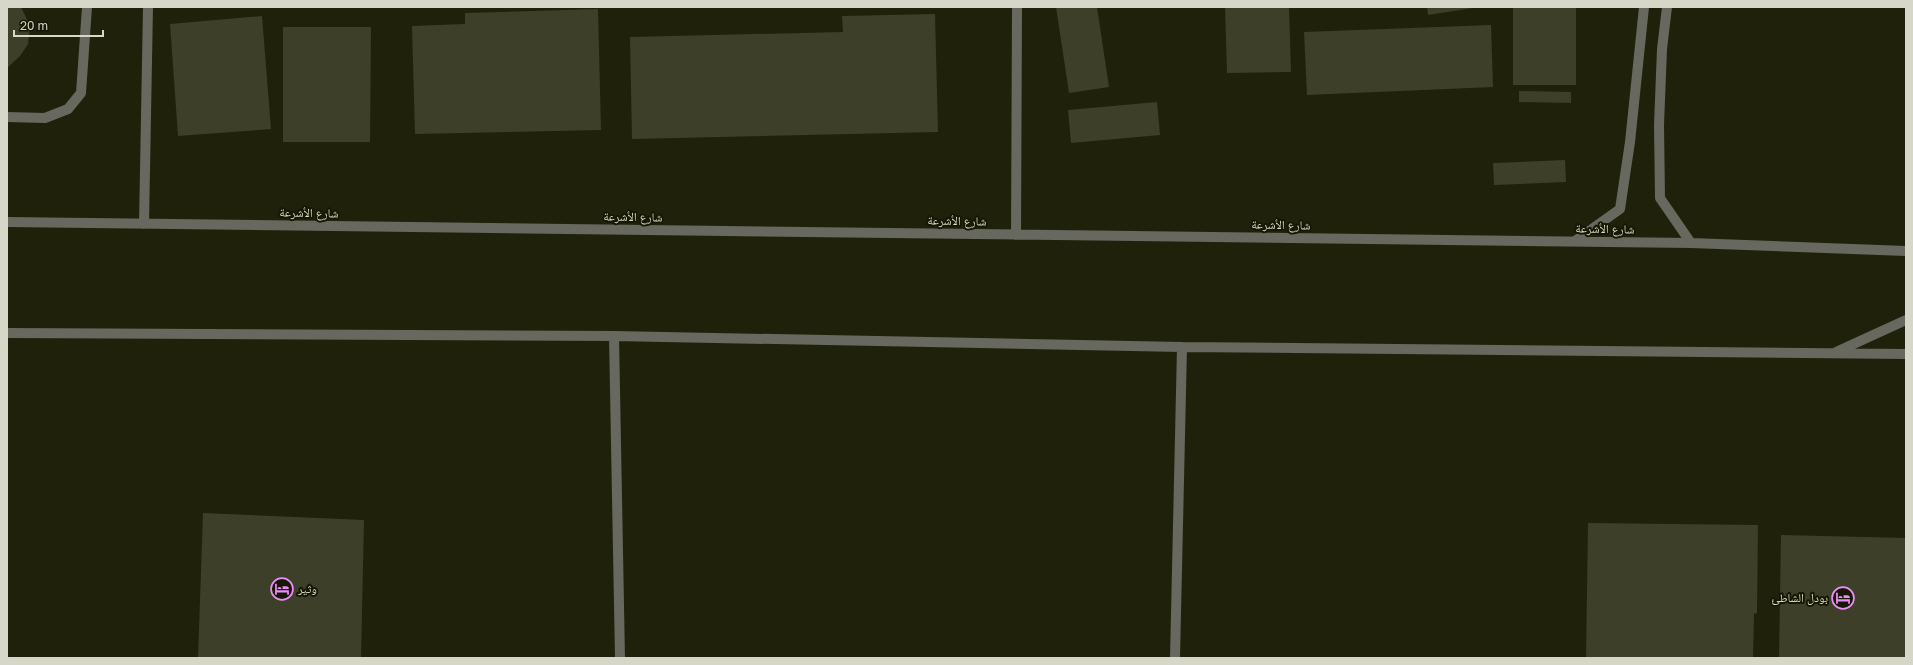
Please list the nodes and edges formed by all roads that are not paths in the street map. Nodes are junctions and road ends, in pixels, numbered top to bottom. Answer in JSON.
{"nodes":[{"id":1,"x":87,"y":7,"type":"edge"},
{"id":2,"x":148,"y":7,"type":"edge"},
{"id":3,"x":1016,"y":7,"type":"edge"},
{"id":4,"x":1644,"y":7,"type":"edge"},
{"id":5,"x":1666,"y":7,"type":"edge"},
{"id":6,"x":7,"y":117,"type":"edge"},
{"id":7,"x":7,"y":222,"type":"edge"},
{"id":8,"x":144,"y":224,"type":"junction"},
{"id":9,"x":1016,"y":235,"type":"junction"},
{"id":10,"x":1575,"y":241,"type":"junction"},
{"id":11,"x":1692,"y":243,"type":"junction"},
{"id":12,"x":1906,"y":251,"type":"edge"},
{"id":13,"x":1906,"y":320,"type":"edge"},
{"id":14,"x":7,"y":333,"type":"edge"},
{"id":15,"x":614,"y":336,"type":"junction"},
{"id":16,"x":1182,"y":347,"type":"junction"},
{"id":17,"x":1832,"y":354,"type":"junction"},
{"id":18,"x":1906,"y":354,"type":"edge"},
{"id":19,"x":620,"y":658,"type":"edge"},
{"id":20,"x":1175,"y":658,"type":"edge"}],
"edges":[{"from":1,"to":6,"type":"street"},
{"from":2,"to":8,"type":"street"},
{"from":3,"to":9,"type":"street"},
{"from":4,"to":10,"type":"street"},
{"from":5,"to":11,"type":"street"},
{"from":7,"to":8,"type":"street","name":"شارع الأشرعة"},
{"from":8,"to":9,"type":"street","name":"شارع الأشرعة"},
{"from":9,"to":10,"type":"street","name":"شارع الأشرعة"},
{"from":10,"to":11,"type":"street","name":"شارع الأشرعة"},
{"from":11,"to":12,"type":"street","name":"شارع الأشرعة"},
{"from":13,"to":17,"type":"street"},
{"from":14,"to":15,"type":"street"},
{"from":15,"to":16,"type":"street"},
{"from":15,"to":19,"type":"street"},
{"from":16,"to":17,"type":"street"},
{"from":16,"to":20,"type":"street"},
{"from":17,"to":18,"type":"street"}]}
